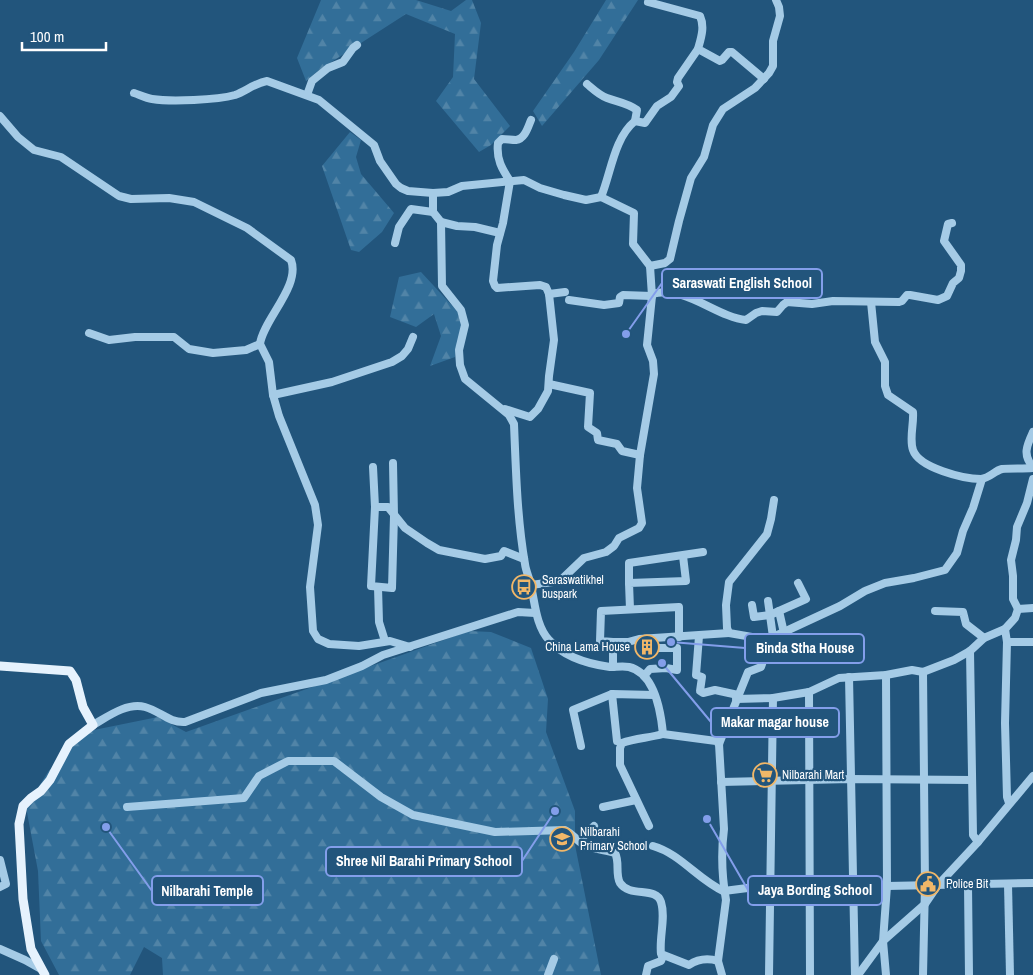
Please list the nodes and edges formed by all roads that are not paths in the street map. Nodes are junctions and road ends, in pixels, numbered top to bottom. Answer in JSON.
{"nodes":[{"id":1,"x":776,"y":0,"type":"edge"},
{"id":2,"x":648,"y":2,"type":"dead end"},
{"id":3,"x":357,"y":45,"type":"dead end"},
{"id":4,"x":698,"y":49,"type":"junction"},
{"id":5,"x":764,"y":79,"type":"junction"},
{"id":6,"x":587,"y":84,"type":"dead end"},
{"id":7,"x":134,"y":93,"type":"dead end"},
{"id":8,"x":307,"y":95,"type":"junction"},
{"id":9,"x":0,"y":116,"type":"edge"},
{"id":10,"x":531,"y":120,"type":"dead end"},
{"id":11,"x":635,"y":121,"type":"junction"},
{"id":12,"x":510,"y":182,"type":"junction"},
{"id":13,"x":433,"y":193,"type":"junction"},
{"id":14,"x":601,"y":197,"type":"junction"},
{"id":15,"x":433,"y":212,"type":"junction"},
{"id":16,"x":441,"y":222,"type":"junction"},
{"id":17,"x":952,"y":223,"type":"dead end"},
{"id":18,"x":500,"y":234,"type":"junction"},
{"id":19,"x":395,"y":243,"type":"dead end"},
{"id":20,"x":650,"y":266,"type":"junction"},
{"id":21,"x":565,"y":292,"type":"dead end"},
{"id":22,"x":549,"y":294,"type":"junction"},
{"id":23,"x":652,"y":295,"type":"junction"},
{"id":24,"x":568,"y":300,"type":"dead end"},
{"id":25,"x":871,"y":302,"type":"junction"},
{"id":26,"x":89,"y":333,"type":"dead end"},
{"id":27,"x":413,"y":338,"type":"dead end"},
{"id":28,"x":260,"y":344,"type":"junction"},
{"id":29,"x":549,"y":384,"type":"junction"},
{"id":30,"x":273,"y":395,"type":"junction"},
{"id":31,"x":503,"y":410,"type":"junction"},
{"id":32,"x":1033,"y":432,"type":"edge"},
{"id":33,"x":640,"y":454,"type":"junction"},
{"id":34,"x":393,"y":464,"type":"dead end"},
{"id":35,"x":373,"y":467,"type":"dead end"},
{"id":36,"x":1033,"y":467,"type":"edge"},
{"id":37,"x":982,"y":479,"type":"junction"},
{"id":38,"x":1033,"y":479,"type":"edge"},
{"id":39,"x":774,"y":500,"type":"dead end"},
{"id":40,"x":375,"y":507,"type":"junction"},
{"id":41,"x":394,"y":516,"type":"junction"},
{"id":42,"x":703,"y":552,"type":"dead end"},
{"id":43,"x":683,"y":556,"type":"junction"},
{"id":44,"x":524,"y":559,"type":"junction"},
{"id":45,"x":628,"y":583,"type":"junction"},
{"id":46,"x":798,"y":583,"type":"dead end"},
{"id":47,"x":531,"y":585,"type":"junction"},
{"id":48,"x":378,"y":587,"type":"junction"},
{"id":49,"x":768,"y":601,"type":"dead end"},
{"id":50,"x":752,"y":605,"type":"dead end"},
{"id":51,"x":1033,"y":608,"type":"edge"},
{"id":52,"x":630,"y":609,"type":"junction"},
{"id":53,"x":1018,"y":609,"type":"junction"},
{"id":54,"x":779,"y":611,"type":"junction"},
{"id":55,"x":935,"y":611,"type":"dead end"},
{"id":56,"x":535,"y":613,"type":"junction"},
{"id":57,"x":770,"y":615,"type":"junction"},
{"id":58,"x":1005,"y":629,"type":"junction"},
{"id":59,"x":729,"y":633,"type":"junction"},
{"id":60,"x":784,"y":633,"type":"junction"},
{"id":61,"x":699,"y":636,"type":"junction"},
{"id":62,"x":678,"y":638,"type":"junction"},
{"id":63,"x":772,"y":638,"type":"junction"},
{"id":64,"x":984,"y":638,"type":"junction"},
{"id":65,"x":385,"y":641,"type":"junction"},
{"id":66,"x":613,"y":642,"type":"junction"},
{"id":67,"x":1007,"y":642,"type":"junction"},
{"id":68,"x":1033,"y":642,"type":"edge"},
{"id":69,"x":410,"y":647,"type":"junction"},
{"id":70,"x":652,"y":648,"type":"dead end"},
{"id":71,"x":677,"y":648,"type":"junction"},
{"id":72,"x":970,"y":651,"type":"junction"},
{"id":73,"x":0,"y":666,"type":"edge"},
{"id":74,"x":613,"y":667,"type":"junction"},
{"id":75,"x":922,"y":672,"type":"junction"},
{"id":76,"x":886,"y":675,"type":"junction"},
{"id":77,"x":644,"y":676,"type":"junction"},
{"id":78,"x":849,"y":677,"type":"junction"},
{"id":79,"x":809,"y":692,"type":"junction"},
{"id":80,"x":612,"y":694,"type":"junction"},
{"id":81,"x":654,"y":695,"type":"dead end"},
{"id":82,"x":737,"y":697,"type":"junction"},
{"id":83,"x":774,"y":698,"type":"junction"},
{"id":84,"x":93,"y":725,"type":"junction"},
{"id":85,"x":663,"y":734,"type":"junction"},
{"id":86,"x":617,"y":741,"type":"dead end"},
{"id":87,"x":719,"y":744,"type":"junction"},
{"id":88,"x":581,"y":746,"type":"dead end"},
{"id":89,"x":1033,"y":776,"type":"edge"},
{"id":90,"x":850,"y":779,"type":"junction"},
{"id":91,"x":924,"y":780,"type":"junction"},
{"id":92,"x":972,"y":780,"type":"junction"},
{"id":93,"x":810,"y":781,"type":"junction"},
{"id":94,"x":888,"y":781,"type":"junction"},
{"id":95,"x":721,"y":782,"type":"junction"},
{"id":96,"x":773,"y":782,"type":"junction"},
{"id":97,"x":636,"y":800,"type":"junction"},
{"id":98,"x":1009,"y":804,"type":"junction"},
{"id":99,"x":127,"y":807,"type":"dead end"},
{"id":100,"x":603,"y":807,"type":"dead end"},
{"id":101,"x":594,"y":826,"type":"dead end"},
{"id":102,"x":649,"y":826,"type":"dead end"},
{"id":103,"x":579,"y":841,"type":"junction"},
{"id":104,"x":978,"y":842,"type":"junction"},
{"id":105,"x":653,"y":846,"type":"dead end"},
{"id":106,"x":0,"y":860,"type":"edge"},
{"id":107,"x":1033,"y":883,"type":"edge"},
{"id":108,"x":771,"y":884,"type":"junction"},
{"id":109,"x":1008,"y":884,"type":"junction"},
{"id":110,"x":925,"y":885,"type":"junction"},
{"id":111,"x":938,"y":885,"type":"junction"},
{"id":112,"x":968,"y":885,"type":"junction"},
{"id":113,"x":811,"y":886,"type":"junction"},
{"id":114,"x":852,"y":886,"type":"junction"},
{"id":115,"x":887,"y":886,"type":"junction"},
{"id":116,"x":0,"y":887,"type":"edge"},
{"id":117,"x":725,"y":891,"type":"junction"},
{"id":118,"x":925,"y":904,"type":"junction"},
{"id":119,"x":883,"y":941,"type":"junction"},
{"id":120,"x":0,"y":949,"type":"edge"},
{"id":121,"x":663,"y":956,"type":"junction"},
{"id":122,"x":554,"y":959,"type":"dead end"},
{"id":123,"x":718,"y":961,"type":"junction"},
{"id":124,"x":43,"y":972,"type":"edge"},
{"id":125,"x":548,"y":975,"type":"edge"},
{"id":126,"x":646,"y":975,"type":"edge"},
{"id":127,"x":722,"y":975,"type":"edge"},
{"id":128,"x":770,"y":975,"type":"edge"},
{"id":129,"x":810,"y":975,"type":"edge"},
{"id":130,"x":856,"y":975,"type":"edge"},
{"id":131,"x":886,"y":975,"type":"edge"},
{"id":132,"x":923,"y":975,"type":"edge"},
{"id":133,"x":969,"y":975,"type":"edge"},
{"id":134,"x":1010,"y":975,"type":"edge"}],
"edges":[{"from":1,"to":5,"type":"street"},
{"from":2,"to":4,"type":"street"},
{"from":3,"to":8,"type":"street"},
{"from":4,"to":5,"type":"street"},
{"from":4,"to":11,"type":"street"},
{"from":5,"to":20,"type":"street"},
{"from":6,"to":11,"type":"street"},
{"from":7,"to":8,"type":"street"},
{"from":8,"to":13,"type":"street"},
{"from":9,"to":28,"type":"street"},
{"from":10,"to":12,"type":"street"},
{"from":11,"to":14,"type":"street"},
{"from":12,"to":13,"type":"street"},
{"from":12,"to":14,"type":"street"},
{"from":12,"to":18,"type":"street"},
{"from":13,"to":15,"type":"street"},
{"from":14,"to":20,"type":"street"},
{"from":15,"to":16,"type":"street"},
{"from":15,"to":19,"type":"street"},
{"from":16,"to":18,"type":"street"},
{"from":16,"to":31,"type":"street"},
{"from":17,"to":25,"type":"street"},
{"from":18,"to":22,"type":"street"},
{"from":20,"to":23,"type":"street"},
{"from":21,"to":22,"type":"street"},
{"from":22,"to":29,"type":"street"},
{"from":23,"to":24,"type":"street"},
{"from":23,"to":25,"type":"street"},
{"from":23,"to":33,"type":"street"},
{"from":25,"to":37,"type":"street"},
{"from":26,"to":28,"type":"street"},
{"from":27,"to":30,"type":"street"},
{"from":28,"to":30,"type":"street"},
{"from":29,"to":31,"type":"street"},
{"from":29,"to":33,"type":"street"},
{"from":30,"to":65,"type":"street"},
{"from":31,"to":44,"type":"street"},
{"from":32,"to":36,"type":"street"},
{"from":33,"to":47,"type":"street"},
{"from":34,"to":41,"type":"street"},
{"from":35,"to":40,"type":"street"},
{"from":36,"to":37,"type":"street"},
{"from":37,"to":60,"type":"street"},
{"from":38,"to":53,"type":"street"},
{"from":39,"to":59,"type":"street"},
{"from":40,"to":41,"type":"street"},
{"from":40,"to":48,"type":"street"},
{"from":41,"to":44,"type":"street"},
{"from":41,"to":48,"type":"street"},
{"from":42,"to":43,"type":"street"},
{"from":43,"to":45,"type":"street"},
{"from":43,"to":45,"type":"street"},
{"from":44,"to":47,"type":"street"},
{"from":45,"to":52,"type":"street"},
{"from":46,"to":54,"type":"street"},
{"from":47,"to":56,"type":"street"},
{"from":48,"to":65,"type":"street"},
{"from":49,"to":57,"type":"street"},
{"from":50,"to":57,"type":"street"},
{"from":51,"to":53,"type":"street"},
{"from":52,"to":62,"type":"street"},
{"from":52,"to":66,"type":"street"},
{"from":53,"to":58,"type":"street"},
{"from":54,"to":57,"type":"street"},
{"from":54,"to":60,"type":"street"},
{"from":55,"to":64,"type":"street"},
{"from":56,"to":69,"type":"street"},
{"from":56,"to":74,"type":"street"},
{"from":57,"to":63,"type":"street"},
{"from":58,"to":64,"type":"street"},
{"from":58,"to":67,"type":"street"},
{"from":59,"to":61,"type":"street"},
{"from":59,"to":63,"type":"street"},
{"from":60,"to":63,"type":"street"},
{"from":61,"to":62,"type":"street"},
{"from":61,"to":82,"type":"street"},
{"from":62,"to":66,"type":"street"},
{"from":62,"to":71,"type":"street"},
{"from":63,"to":82,"type":"street"},
{"from":64,"to":72,"type":"street"},
{"from":65,"to":69,"type":"street"},
{"from":66,"to":74,"type":"street"},
{"from":67,"to":68,"type":"street"},
{"from":67,"to":98,"type":"street"},
{"from":69,"to":84,"type":"street"},
{"from":70,"to":71,"type":"street"},
{"from":71,"to":77,"type":"street"},
{"from":72,"to":75,"type":"street"},
{"from":72,"to":92,"type":"street"},
{"from":73,"to":84,"type":"main road"},
{"from":74,"to":77,"type":"street"},
{"from":75,"to":76,"type":"street"},
{"from":75,"to":91,"type":"street"},
{"from":76,"to":78,"type":"street"},
{"from":76,"to":94,"type":"street"},
{"from":77,"to":85,"type":"street"},
{"from":78,"to":79,"type":"street"},
{"from":78,"to":90,"type":"street"},
{"from":79,"to":83,"type":"street"},
{"from":79,"to":93,"type":"street"},
{"from":80,"to":81,"type":"street"},
{"from":80,"to":86,"type":"street"},
{"from":80,"to":88,"type":"street"},
{"from":82,"to":83,"type":"street"},
{"from":82,"to":87,"type":"street"},
{"from":83,"to":96,"type":"street"},
{"from":84,"to":124,"type":"main road"},
{"from":85,"to":87,"type":"street"},
{"from":85,"to":97,"type":"street"},
{"from":87,"to":95,"type":"street"},
{"from":89,"to":98,"type":"street"},
{"from":90,"to":93,"type":"street"},
{"from":90,"to":94,"type":"street"},
{"from":90,"to":114,"type":"street"},
{"from":91,"to":92,"type":"street"},
{"from":91,"to":94,"type":"street"},
{"from":91,"to":110,"type":"street"},
{"from":92,"to":104,"type":"street"},
{"from":93,"to":96,"type":"street"},
{"from":93,"to":113,"type":"street"},
{"from":94,"to":115,"type":"street"},
{"from":95,"to":96,"type":"street"},
{"from":95,"to":117,"type":"street"},
{"from":96,"to":108,"type":"street"},
{"from":97,"to":100,"type":"street"},
{"from":97,"to":102,"type":"street"},
{"from":98,"to":104,"type":"street"},
{"from":99,"to":103,"type":"street"},
{"from":101,"to":103,"type":"street"},
{"from":103,"to":121,"type":"street"},
{"from":104,"to":111,"type":"street"},
{"from":105,"to":117,"type":"street"},
{"from":106,"to":116,"type":"street"},
{"from":107,"to":109,"type":"street"},
{"from":108,"to":113,"type":"street"},
{"from":108,"to":117,"type":"street"},
{"from":108,"to":128,"type":"street"},
{"from":109,"to":112,"type":"street"},
{"from":109,"to":134,"type":"street"},
{"from":110,"to":111,"type":"street"},
{"from":110,"to":115,"type":"street"},
{"from":110,"to":118,"type":"street"},
{"from":111,"to":112,"type":"street"},
{"from":111,"to":118,"type":"street"},
{"from":112,"to":133,"type":"street"},
{"from":113,"to":114,"type":"street"},
{"from":113,"to":129,"type":"street"},
{"from":114,"to":115,"type":"street"},
{"from":114,"to":130,"type":"street"},
{"from":115,"to":119,"type":"street"},
{"from":117,"to":123,"type":"street"},
{"from":118,"to":119,"type":"street"},
{"from":118,"to":132,"type":"street"},
{"from":119,"to":130,"type":"street"},
{"from":119,"to":131,"type":"street"},
{"from":120,"to":124,"type":"street"},
{"from":121,"to":123,"type":"street"},
{"from":121,"to":126,"type":"street"},
{"from":122,"to":125,"type":"street"},
{"from":123,"to":127,"type":"street"}]}
